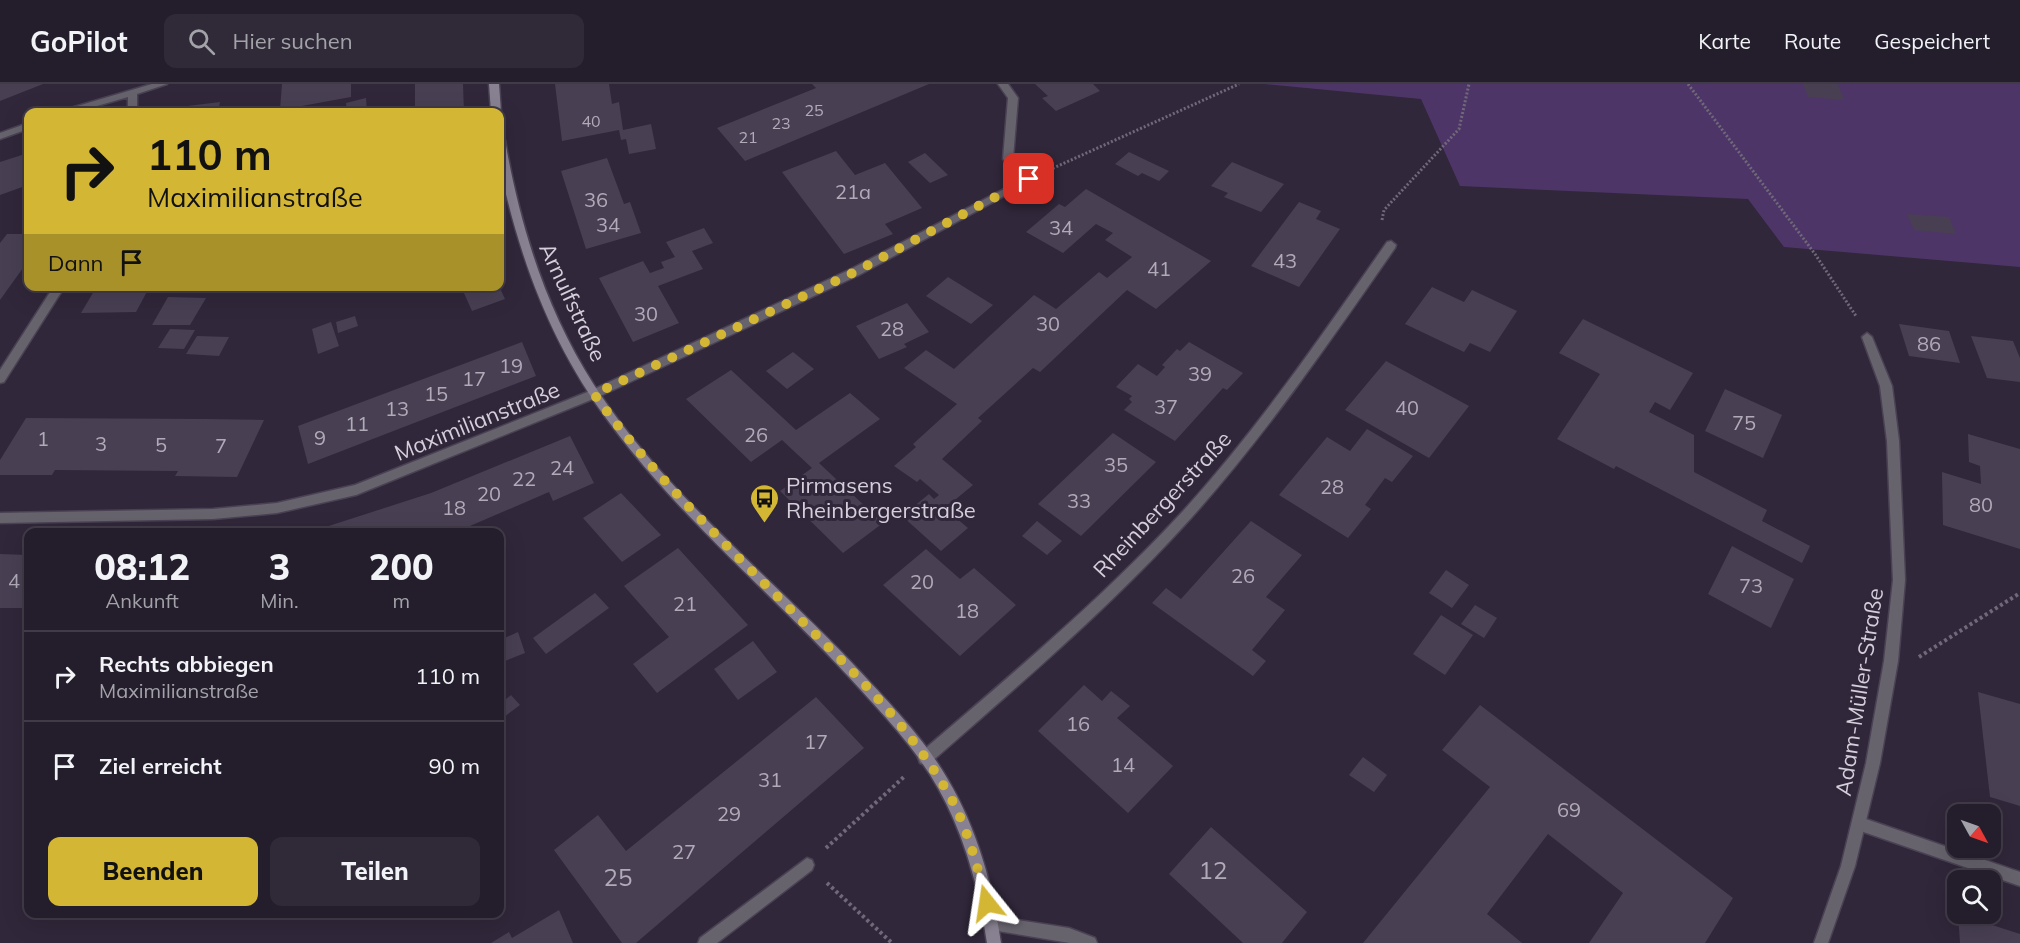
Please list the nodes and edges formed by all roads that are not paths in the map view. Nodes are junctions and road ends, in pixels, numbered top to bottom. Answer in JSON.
{"nodes":[{"id":1,"x":162,"y":84,"type":"edge"},
{"id":2,"x":494,"y":84,"type":"edge"},
{"id":3,"x":1003,"y":84,"type":"edge"},
{"id":4,"x":132,"y":93,"type":"junction"},
{"id":5,"x":80,"y":108,"type":"edge"},
{"id":6,"x":133,"y":108,"type":"edge"},
{"id":7,"x":496,"y":108,"type":"edge"},
{"id":8,"x":24,"y":127,"type":"edge"},
{"id":9,"x":0,"y":136,"type":"edge"},
{"id":10,"x":504,"y":171,"type":"edge"},
{"id":11,"x":1391,"y":245,"type":"road end"},
{"id":12,"x":57,"y":291,"type":"edge"},
{"id":13,"x":1867,"y":337,"type":"road end"},
{"id":14,"x":0,"y":379,"type":"edge"},
{"id":15,"x":594,"y":394,"type":"junction"},
{"id":16,"x":0,"y":518,"type":"edge"},
{"id":17,"x":925,"y":758,"type":"junction"},
{"id":18,"x":1860,"y":824,"type":"junction"},
{"id":19,"x":807,"y":865,"type":"road end"},
{"id":20,"x":2020,"y":879,"type":"edge"},
{"id":21,"x":992,"y":923,"type":"junction"},
{"id":22,"x":705,"y":943,"type":"edge"},
{"id":23,"x":994,"y":943,"type":"edge"},
{"id":24,"x":1090,"y":943,"type":"edge"},
{"id":25,"x":1821,"y":943,"type":"edge"}],
"edges":[{"from":1,"to":4,"type":"street"},
{"from":2,"to":7,"type":"street"},
{"from":3,"to":15,"type":"street","name":"Maximilianstraße"},
{"from":4,"to":5,"type":"street"},
{"from":4,"to":6,"type":"street"},
{"from":8,"to":9,"type":"street"},
{"from":10,"to":15,"type":"street","name":"Arnulfstraße"},
{"from":11,"to":17,"type":"street","name":"Rheinbergerstraße"},
{"from":12,"to":14,"type":"street"},
{"from":13,"to":18,"type":"street","name":"Adam-Müller-Straße"},
{"from":15,"to":16,"type":"street","name":"Maximilianstraße"},
{"from":15,"to":17,"type":"street","name":"Arnulfstraße"},
{"from":17,"to":21,"type":"street","name":"Arnulfstraße"},
{"from":18,"to":20,"type":"street"},
{"from":18,"to":25,"type":"street","name":"Adam-Müller-Straße"},
{"from":19,"to":22,"type":"street"},
{"from":21,"to":23,"type":"street"},
{"from":21,"to":24,"type":"street"}]}
